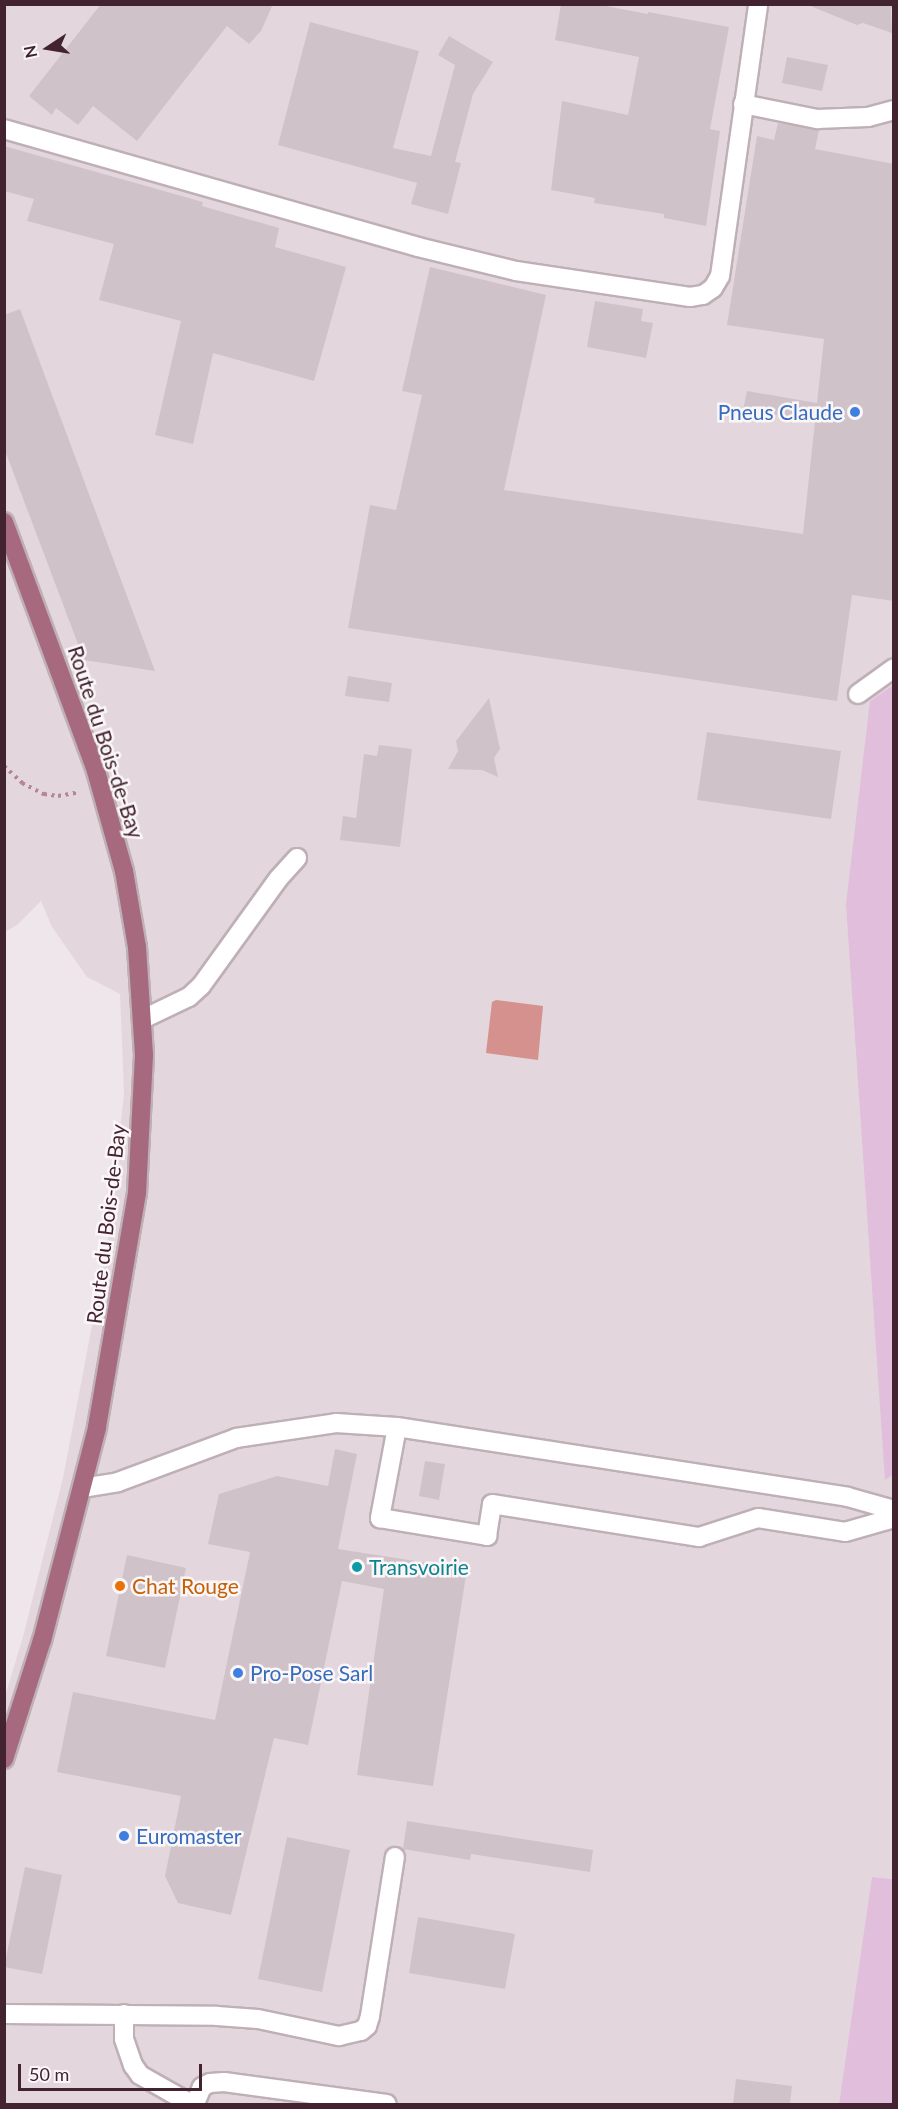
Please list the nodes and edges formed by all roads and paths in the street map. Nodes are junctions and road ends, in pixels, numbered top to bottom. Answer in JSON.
{"nodes":[{"id":1,"x":758,"y":4,"type":"edge"},
{"id":2,"x":742,"y":104,"type":"junction"},
{"id":3,"x":894,"y":110,"type":"edge"},
{"id":4,"x":4,"y":129,"type":"edge"},
{"id":5,"x":4,"y":522,"type":"edge"},
{"id":6,"x":894,"y":668,"type":"edge"},
{"id":7,"x":858,"y":694,"type":"dead end"},
{"id":8,"x":4,"y":766,"type":"edge"},
{"id":9,"x":101,"y":787,"type":"junction"},
{"id":10,"x":297,"y":858,"type":"dead end"},
{"id":11,"x":143,"y":1019,"type":"junction"},
{"id":12,"x":397,"y":1427,"type":"junction"},
{"id":13,"x":82,"y":1488,"type":"junction"},
{"id":14,"x":894,"y":1510,"type":"edge"},
{"id":15,"x":894,"y":1518,"type":"edge"},
{"id":16,"x":4,"y":1759,"type":"edge"},
{"id":17,"x":395,"y":1857,"type":"dead end"},
{"id":18,"x":4,"y":2014,"type":"edge"},
{"id":19,"x":124,"y":2014,"type":"junction"},
{"id":20,"x":193,"y":2104,"type":"edge"},
{"id":21,"x":387,"y":2104,"type":"edge"}],
"edges":[{"from":1,"to":2,"type":"lane"},
{"from":2,"to":3,"type":"lane"},
{"from":2,"to":4,"type":"lane"},
{"from":5,"to":9,"type":"main road","name":"Route du Bois-de-Bay"},
{"from":6,"to":7,"type":"lane"},
{"from":8,"to":9,"type":"path"},
{"from":9,"to":11,"type":"main road","name":"Route du Bois-de-Bay"},
{"from":10,"to":11,"type":"lane"},
{"from":11,"to":13,"type":"main road","name":"Route du Bois-de-Bay"},
{"from":12,"to":13,"type":"lane"},
{"from":12,"to":14,"type":"lane"},
{"from":12,"to":15,"type":"lane"},
{"from":13,"to":16,"type":"main road","name":"Route du Bois-de-Bay"},
{"from":17,"to":19,"type":"lane"},
{"from":18,"to":19,"type":"lane"},
{"from":19,"to":20,"type":"lane"},
{"from":20,"to":21,"type":"lane"}]}
